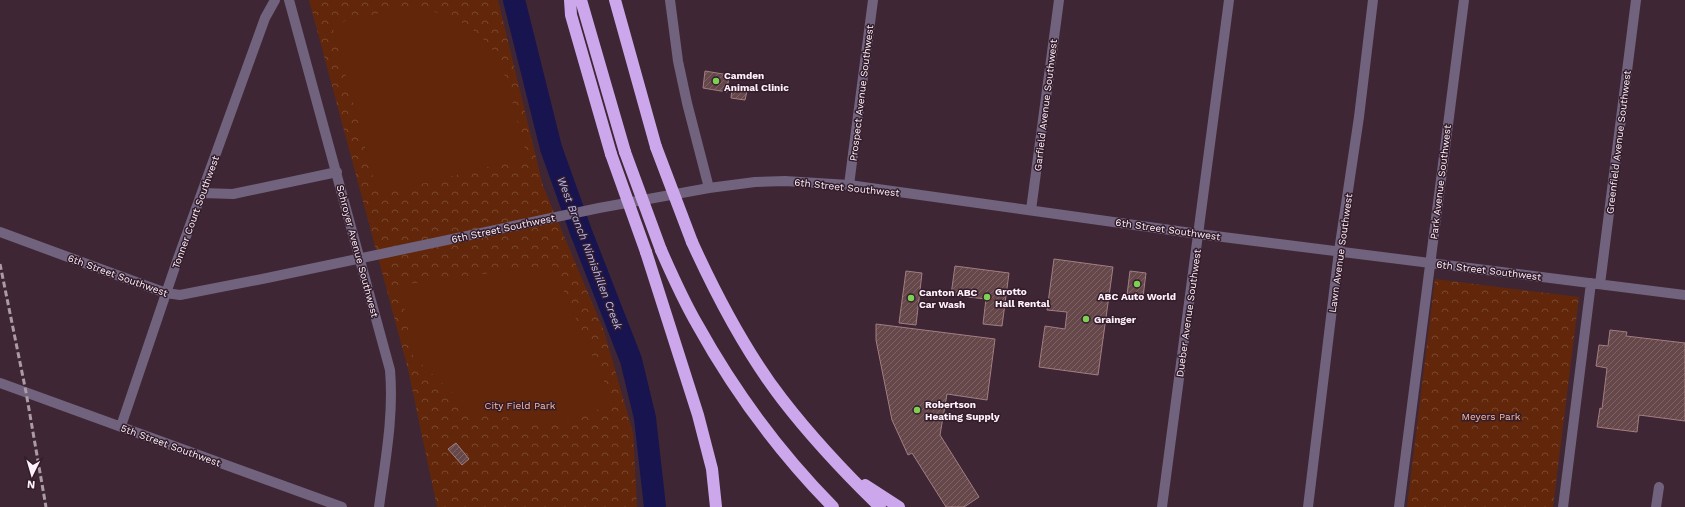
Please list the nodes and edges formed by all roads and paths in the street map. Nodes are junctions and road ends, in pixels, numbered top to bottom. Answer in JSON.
{"nodes":[{"id":1,"x":275,"y":0,"type":"edge"},
{"id":2,"x":289,"y":0,"type":"edge"},
{"id":3,"x":570,"y":0,"type":"edge"},
{"id":4,"x":581,"y":0,"type":"edge"},
{"id":5,"x":615,"y":0,"type":"edge"},
{"id":6,"x":670,"y":0,"type":"edge"},
{"id":7,"x":872,"y":0,"type":"edge"},
{"id":8,"x":1059,"y":0,"type":"edge"},
{"id":9,"x":1229,"y":0,"type":"edge"},
{"id":10,"x":1373,"y":0,"type":"edge"},
{"id":11,"x":1464,"y":0,"type":"edge"},
{"id":12,"x":1636,"y":0,"type":"edge"},
{"id":13,"x":337,"y":172,"type":"junction"},
{"id":14,"x":850,"y":186,"type":"junction"},
{"id":15,"x":709,"y":188,"type":"junction"},
{"id":16,"x":202,"y":193,"type":"junction"},
{"id":17,"x":1031,"y":210,"type":"junction"},
{"id":18,"x":0,"y":232,"type":"edge"},
{"id":19,"x":1199,"y":234,"type":"junction"},
{"id":20,"x":1339,"y":251,"type":"junction"},
{"id":21,"x":360,"y":258,"type":"junction"},
{"id":22,"x":1430,"y":262,"type":"junction"},
{"id":23,"x":1596,"y":284,"type":"junction"},
{"id":24,"x":166,"y":293,"type":"junction"},
{"id":25,"x":1685,"y":295,"type":"edge"},
{"id":26,"x":0,"y":383,"type":"edge"},
{"id":27,"x":121,"y":426,"type":"junction"},
{"id":28,"x":844,"y":471,"type":"junction"},
{"id":29,"x":1659,"y":487,"type":"dead end"},
{"id":30,"x":342,"y":507,"type":"edge"},
{"id":31,"x":379,"y":507,"type":"edge"},
{"id":32,"x":716,"y":507,"type":"edge"},
{"id":33,"x":833,"y":507,"type":"edge"},
{"id":34,"x":880,"y":507,"type":"edge"},
{"id":35,"x":899,"y":507,"type":"edge"},
{"id":36,"x":1162,"y":507,"type":"edge"},
{"id":37,"x":1308,"y":507,"type":"edge"},
{"id":38,"x":1399,"y":507,"type":"edge"},
{"id":39,"x":1562,"y":507,"type":"edge"},
{"id":40,"x":1656,"y":507,"type":"edge"}],
"edges":[{"from":1,"to":16,"type":"street","name":"Tonner Court Southwest"},
{"from":2,"to":13,"type":"street","name":"Schroyer Avenue Southwest"},
{"from":3,"to":32,"type":"highway","bridge":true},
{"from":4,"to":33,"type":"highway","bridge":true},
{"from":5,"to":28,"type":"highway","bridge":true},
{"from":6,"to":15,"type":"street"},
{"from":7,"to":14,"type":"street","name":"Prospect Avenue Southwest"},
{"from":8,"to":17,"type":"street","name":"Garfield Avenue Southwest"},
{"from":9,"to":19,"type":"street","name":"Dueber Avenue Southwest"},
{"from":10,"to":20,"type":"street","name":"Lawn Avenue Southwest"},
{"from":11,"to":22,"type":"street","name":"Park Avenue Southwest"},
{"from":12,"to":23,"type":"street","name":"Greenfield Avenue Southwest"},
{"from":13,"to":16,"type":"street"},
{"from":13,"to":21,"type":"street","name":"Schroyer Avenue Southwest"},
{"from":14,"to":15,"type":"street","name":"6th Street Southwest"},
{"from":14,"to":17,"type":"street","name":"6th Street Southwest"},
{"from":15,"to":21,"type":"street","name":"6th Street Southwest"},
{"from":16,"to":24,"type":"street","name":"Tonner Court Southwest"},
{"from":17,"to":19,"type":"street","name":"6th Street Southwest"},
{"from":18,"to":24,"type":"street","name":"6th Street Southwest"},
{"from":19,"to":20,"type":"street","name":"6th Street Southwest"},
{"from":19,"to":36,"type":"street","name":"Dueber Avenue Southwest"},
{"from":20,"to":22,"type":"street","name":"6th Street Southwest"},
{"from":20,"to":37,"type":"street","name":"Lawn Avenue Southwest"},
{"from":21,"to":24,"type":"street","name":"6th Street Southwest"},
{"from":21,"to":31,"type":"street","name":"Schroyer Avenue Southwest"},
{"from":22,"to":23,"type":"street","name":"6th Street Southwest"},
{"from":22,"to":38,"type":"street","name":"Park Avenue Southwest"},
{"from":23,"to":25,"type":"street","name":"6th Street Southwest"},
{"from":23,"to":39,"type":"street","name":"Greenfield Avenue Southwest"},
{"from":24,"to":27,"type":"street","name":"Tonner Court Southwest"},
{"from":26,"to":27,"type":"street","name":"5th Street Southwest"},
{"from":27,"to":30,"type":"street","name":"5th Street Southwest"},
{"from":28,"to":34,"type":"highway"},
{"from":28,"to":35,"type":"highway"},
{"from":29,"to":40,"type":"street"}]}
